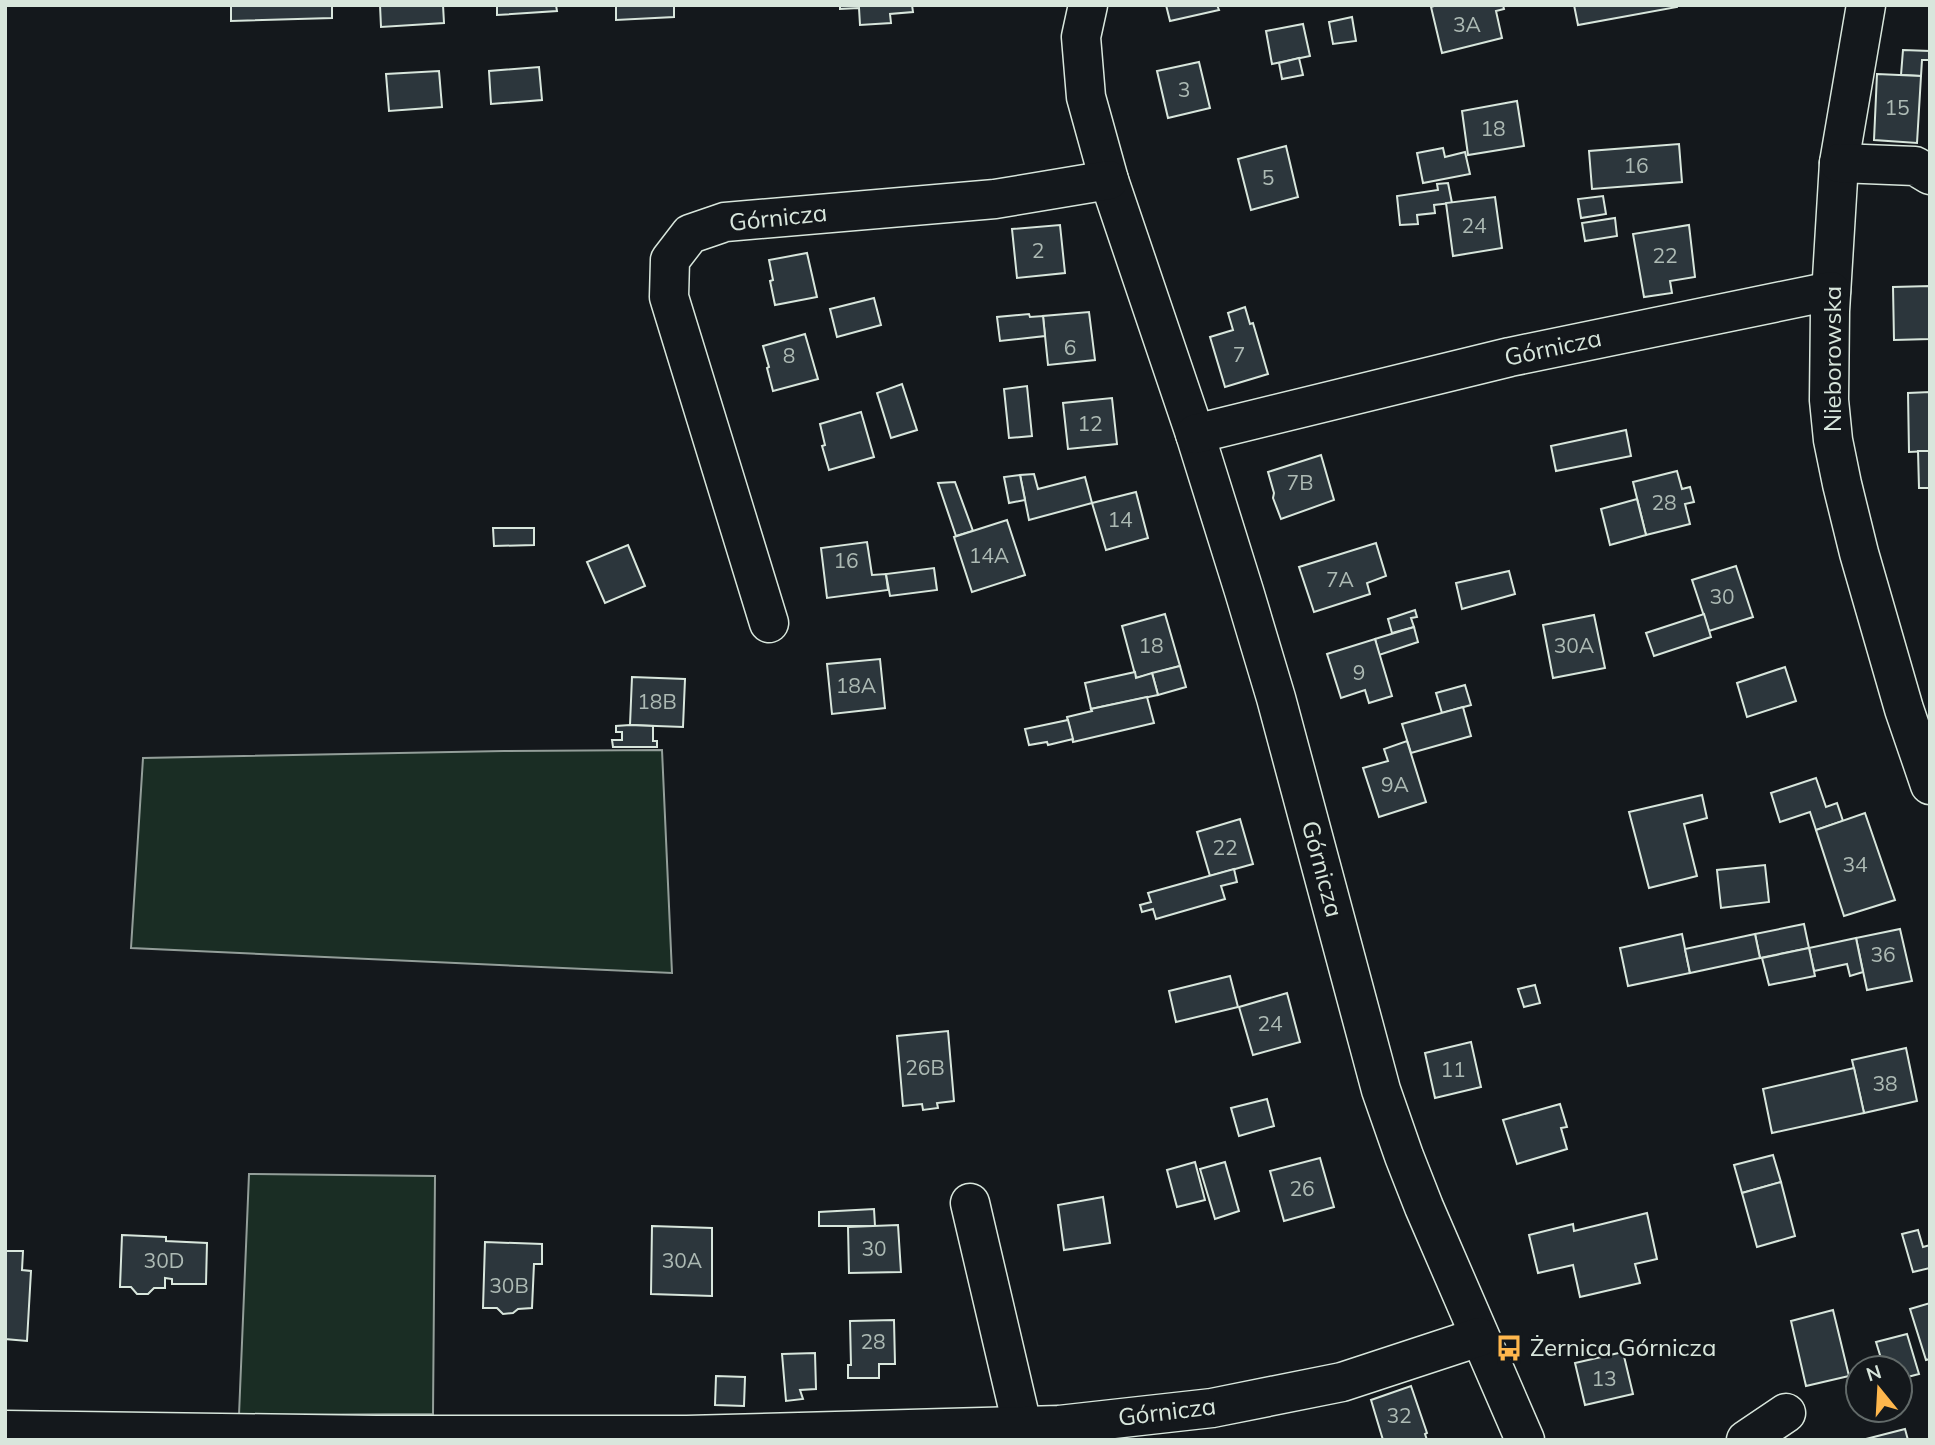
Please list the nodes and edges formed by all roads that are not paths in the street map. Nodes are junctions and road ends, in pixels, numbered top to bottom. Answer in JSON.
{"nodes":[{"id":1,"x":1088,"y":5,"type":"edge"},
{"id":2,"x":1866,"y":5,"type":"edge"},
{"id":3,"x":1839,"y":163,"type":"junction"},
{"id":4,"x":1930,"y":175,"type":"edge"},
{"id":5,"x":1109,"y":180,"type":"junction"},
{"id":6,"x":1831,"y":290,"type":"junction"},
{"id":7,"x":1195,"y":434,"type":"junction"},
{"id":8,"x":769,"y":623,"type":"dead end"},
{"id":9,"x":1930,"y":785,"type":"edge"},
{"id":10,"x":970,"y":1203,"type":"dead end"},
{"id":11,"x":1479,"y":1337,"type":"junction"},
{"id":12,"x":1786,"y":1413,"type":"dead end"},
{"id":13,"x":1022,"y":1425,"type":"junction"},
{"id":14,"x":5,"y":1430,"type":"edge"},
{"id":15,"x":1525,"y":1440,"type":"edge"},
{"id":16,"x":1746,"y":1440,"type":"edge"}],
"edges":[{"from":1,"to":5,"type":"street","name":"Górnicza"},
{"from":2,"to":3,"type":"street","name":"Nieborowska"},
{"from":3,"to":4,"type":"street"},
{"from":3,"to":6,"type":"street","name":"Nieborowska"},
{"from":5,"to":7,"type":"street","name":"Górnicza"},
{"from":5,"to":8,"type":"street","name":"Górnicza"},
{"from":6,"to":7,"type":"street","name":"Górnicza"},
{"from":6,"to":9,"type":"street","name":"Nieborowska"},
{"from":7,"to":11,"type":"street","name":"Górnicza"},
{"from":10,"to":13,"type":"street"},
{"from":11,"to":13,"type":"street","name":"Górnicza"},
{"from":11,"to":15,"type":"street","name":"Górnicza"},
{"from":12,"to":16,"type":"street"},
{"from":13,"to":14,"type":"street","name":"Górnicza"}]}
